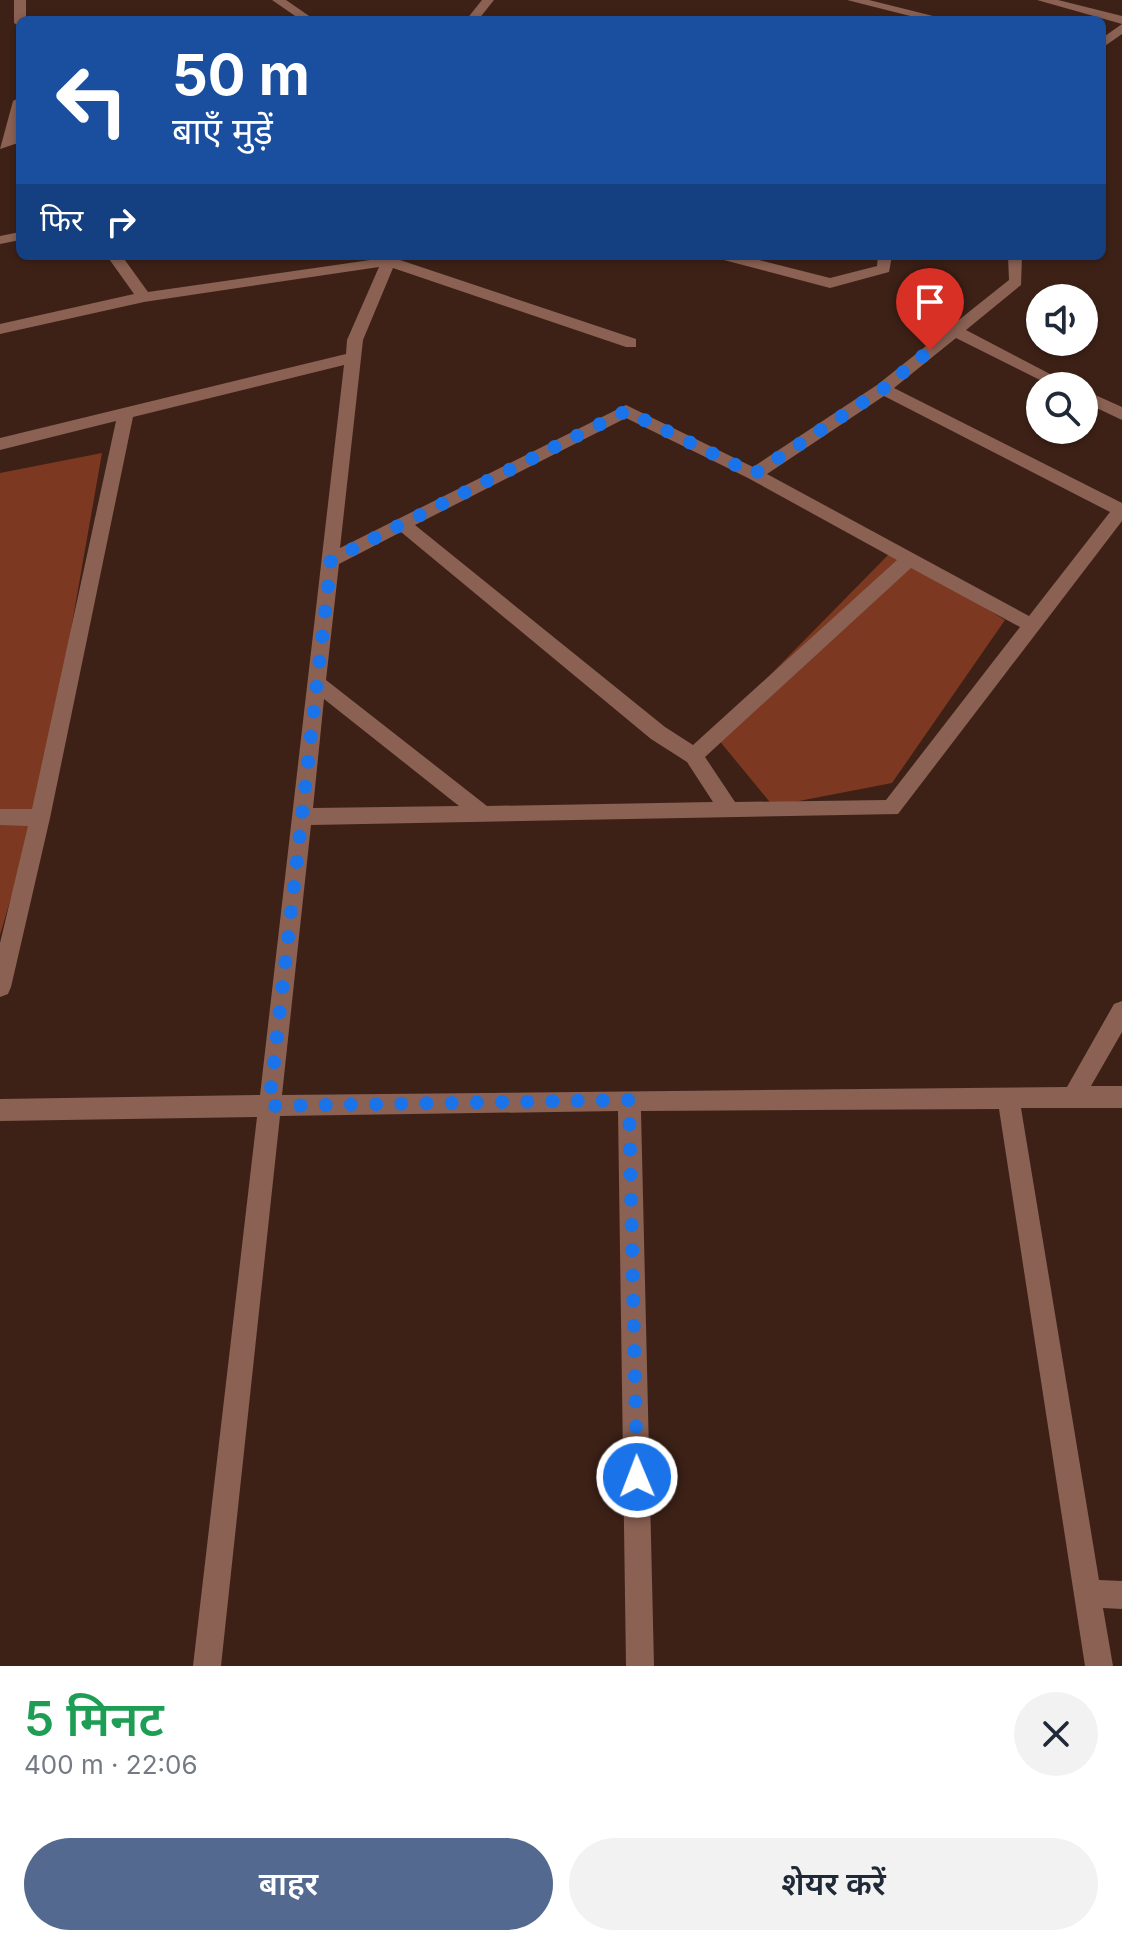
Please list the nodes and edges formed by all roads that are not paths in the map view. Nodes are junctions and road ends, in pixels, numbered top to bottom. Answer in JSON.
{"nodes":[{"id":1,"x":278,"y":0,"type":"edge"},
{"id":2,"x":488,"y":0,"type":"edge"},
{"id":3,"x":853,"y":0,"type":"edge"},
{"id":4,"x":1043,"y":0,"type":"edge"},
{"id":5,"x":303,"y":16,"type":"edge"},
{"id":6,"x":475,"y":16,"type":"edge"},
{"id":7,"x":925,"y":16,"type":"edge"},
{"id":8,"x":1122,"y":20,"type":"edge"},
{"id":9,"x":1122,"y":28,"type":"edge"},
{"id":10,"x":1106,"y":41,"type":"edge"},
{"id":11,"x":16,"y":118,"type":"edge"},
{"id":12,"x":10,"y":144,"type":"edge"},
{"id":13,"x":117,"y":260,"type":"edge"},
{"id":14,"x":384,"y":260,"type":"edge"},
{"id":15,"x":390,"y":260,"type":"edge"},
{"id":16,"x":393,"y":260,"type":"edge"},
{"id":17,"x":741,"y":260,"type":"edge"},
{"id":18,"x":885,"y":260,"type":"edge"},
{"id":19,"x":1015,"y":260,"type":"edge"},
{"id":20,"x":144,"y":297,"type":"junction"},
{"id":21,"x":0,"y":329,"type":"edge"},
{"id":22,"x":954,"y":331,"type":"junction"},
{"id":23,"x":631,"y":343,"type":"dead end"},
{"id":24,"x":354,"y":357,"type":"junction"},
{"id":25,"x":1037,"y":372,"type":"edge"},
{"id":26,"x":883,"y":389,"type":"junction"},
{"id":27,"x":1098,"y":402,"type":"edge"},
{"id":28,"x":126,"y":412,"type":"junction"},
{"id":29,"x":1122,"y":414,"type":"edge"},
{"id":30,"x":0,"y":444,"type":"edge"},
{"id":31,"x":754,"y":474,"type":"junction"},
{"id":32,"x":1121,"y":510,"type":"edge"},
{"id":33,"x":403,"y":524,"type":"junction"},
{"id":34,"x":910,"y":558,"type":"junction"},
{"id":35,"x":331,"y":560,"type":"junction"},
{"id":36,"x":1031,"y":625,"type":"junction"},
{"id":37,"x":317,"y":683,"type":"junction"},
{"id":38,"x":694,"y":756,"type":"junction"},
{"id":39,"x":729,"y":810,"type":"junction"},
{"id":40,"x":483,"y":814,"type":"junction"},
{"id":41,"x":0,"y":817,"type":"edge"},
{"id":42,"x":302,"y":817,"type":"junction"},
{"id":43,"x":40,"y":818,"type":"junction"},
{"id":44,"x":0,"y":987,"type":"edge"},
{"id":45,"x":1122,"y":1011,"type":"edge"},
{"id":46,"x":1008,"y":1096,"type":"junction"},
{"id":47,"x":1122,"y":1097,"type":"edge"},
{"id":48,"x":1072,"y":1099,"type":"junction"},
{"id":49,"x":629,"y":1100,"type":"junction"},
{"id":50,"x":269,"y":1106,"type":"junction"},
{"id":51,"x":0,"y":1110,"type":"edge"},
{"id":52,"x":1087,"y":1593,"type":"junction"},
{"id":53,"x":1122,"y":1595,"type":"edge"},
{"id":54,"x":207,"y":1666,"type":"edge"},
{"id":55,"x":640,"y":1666,"type":"edge"},
{"id":56,"x":1099,"y":1666,"type":"edge"}],
"edges":[{"from":1,"to":5,"type":"street"},
{"from":2,"to":6,"type":"street"},
{"from":3,"to":7,"type":"street"},
{"from":4,"to":8,"type":"street"},
{"from":9,"to":10,"type":"street"},
{"from":11,"to":12,"type":"street"},
{"from":13,"to":20,"type":"street"},
{"from":14,"to":20,"type":"street"},
{"from":15,"to":24,"type":"street"},
{"from":16,"to":23,"type":"street"},
{"from":17,"to":18,"type":"street"},
{"from":19,"to":22,"type":"street"},
{"from":20,"to":21,"type":"street"},
{"from":22,"to":25,"type":"street"},
{"from":22,"to":26,"type":"street"},
{"from":24,"to":28,"type":"street"},
{"from":24,"to":35,"type":"street"},
{"from":26,"to":31,"type":"street"},
{"from":26,"to":32,"type":"street"},
{"from":27,"to":29,"type":"street"},
{"from":28,"to":30,"type":"street"},
{"from":28,"to":43,"type":"street"},
{"from":31,"to":33,"type":"street"},
{"from":31,"to":34,"type":"street"},
{"from":32,"to":36,"type":"street"},
{"from":33,"to":35,"type":"street"},
{"from":33,"to":38,"type":"street"},
{"from":34,"to":36,"type":"street"},
{"from":34,"to":38,"type":"street"},
{"from":35,"to":37,"type":"street"},
{"from":36,"to":39,"type":"street"},
{"from":37,"to":40,"type":"street"},
{"from":37,"to":42,"type":"street"},
{"from":38,"to":39,"type":"street"},
{"from":39,"to":40,"type":"street"},
{"from":40,"to":42,"type":"street"},
{"from":41,"to":43,"type":"street"},
{"from":42,"to":50,"type":"street"},
{"from":43,"to":44,"type":"street"},
{"from":45,"to":48,"type":"street"},
{"from":46,"to":48,"type":"street"},
{"from":46,"to":49,"type":"street"},
{"from":46,"to":52,"type":"street"},
{"from":47,"to":48,"type":"street"},
{"from":49,"to":50,"type":"street"},
{"from":49,"to":55,"type":"street"},
{"from":50,"to":51,"type":"street"},
{"from":50,"to":54,"type":"street"},
{"from":52,"to":53,"type":"street"},
{"from":52,"to":56,"type":"street"}]}
